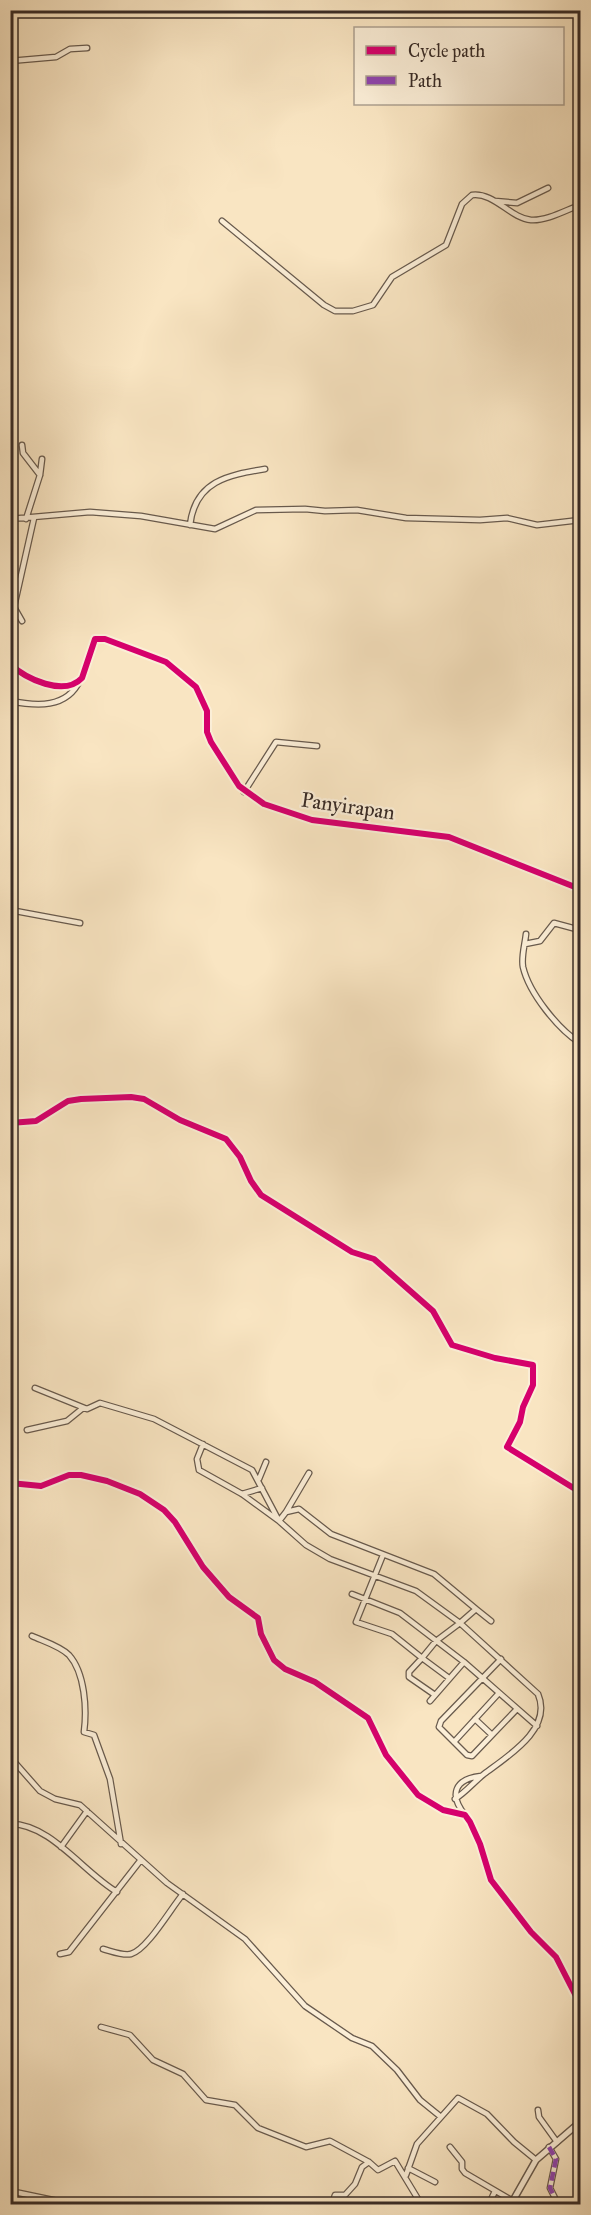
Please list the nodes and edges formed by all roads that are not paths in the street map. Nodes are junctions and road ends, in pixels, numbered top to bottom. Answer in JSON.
{"nodes":[{"id":1,"x":87,"y":48,"type":"dead end"},
{"id":2,"x":10,"y":61,"type":"edge"},
{"id":3,"x":548,"y":188,"type":"dead end"},
{"id":4,"x":492,"y":200,"type":"junction"},
{"id":5,"x":580,"y":205,"type":"edge"},
{"id":6,"x":222,"y":221,"type":"dead end"},
{"id":7,"x":22,"y":445,"type":"dead end"},
{"id":8,"x":42,"y":459,"type":"dead end"},
{"id":9,"x":265,"y":469,"type":"dead end"},
{"id":10,"x":40,"y":475,"type":"junction"},
{"id":11,"x":34,"y":518,"type":"junction"},
{"id":12,"x":10,"y":519,"type":"edge"},
{"id":13,"x":26,"y":519,"type":"junction"},
{"id":14,"x":580,"y":520,"type":"edge"},
{"id":15,"x":190,"y":525,"type":"junction"},
{"id":16,"x":22,"y":621,"type":"dead end"},
{"id":17,"x":10,"y":664,"type":"edge"},
{"id":18,"x":80,"y":680,"type":"junction"},
{"id":19,"x":10,"y":701,"type":"edge"},
{"id":20,"x":317,"y":746,"type":"dead end"},
{"id":21,"x":244,"y":792,"type":"junction"},
{"id":22,"x":580,"y":889,"type":"edge"},
{"id":23,"x":10,"y":910,"type":"edge"},
{"id":24,"x":80,"y":923,"type":"dead end"},
{"id":25,"x":580,"y":930,"type":"edge"},
{"id":26,"x":526,"y":934,"type":"dead end"},
{"id":27,"x":525,"y":944,"type":"junction"},
{"id":28,"x":580,"y":1043,"type":"edge"},
{"id":29,"x":10,"y":1123,"type":"edge"},
{"id":30,"x":35,"y":1388,"type":"dead end"},
{"id":31,"x":83,"y":1408,"type":"junction"},
{"id":32,"x":27,"y":1430,"type":"dead end"},
{"id":33,"x":203,"y":1444,"type":"junction"},
{"id":34,"x":266,"y":1462,"type":"dead end"},
{"id":35,"x":309,"y":1473,"type":"dead end"},
{"id":36,"x":259,"y":1479,"type":"junction"},
{"id":37,"x":10,"y":1483,"type":"edge"},
{"id":38,"x":262,"y":1488,"type":"junction"},
{"id":39,"x":580,"y":1492,"type":"edge"},
{"id":40,"x":242,"y":1494,"type":"junction"},
{"id":41,"x":286,"y":1512,"type":"junction"},
{"id":42,"x":279,"y":1521,"type":"junction"},
{"id":43,"x":383,"y":1555,"type":"junction"},
{"id":44,"x":374,"y":1576,"type":"junction"},
{"id":45,"x":352,"y":1594,"type":"dead end"},
{"id":46,"x":365,"y":1597,"type":"junction"},
{"id":47,"x":476,"y":1609,"type":"junction"},
{"id":48,"x":491,"y":1621,"type":"dead end"},
{"id":49,"x":460,"y":1623,"type":"junction"},
{"id":50,"x":32,"y":1636,"type":"dead end"},
{"id":51,"x":436,"y":1641,"type":"junction"},
{"id":52,"x":422,"y":1658,"type":"junction"},
{"id":53,"x":501,"y":1659,"type":"junction"},
{"id":54,"x":464,"y":1662,"type":"junction"},
{"id":55,"x":449,"y":1678,"type":"junction"},
{"id":56,"x":483,"y":1678,"type":"junction"},
{"id":57,"x":499,"y":1694,"type":"junction"},
{"id":58,"x":435,"y":1695,"type":"junction"},
{"id":59,"x":430,"y":1701,"type":"dead end"},
{"id":60,"x":516,"y":1710,"type":"junction"},
{"id":61,"x":475,"y":1719,"type":"junction"},
{"id":62,"x":537,"y":1726,"type":"junction"},
{"id":63,"x":492,"y":1736,"type":"junction"},
{"id":64,"x":454,"y":1742,"type":"junction"},
{"id":65,"x":10,"y":1757,"type":"edge"},
{"id":66,"x":481,"y":1776,"type":"junction"},
{"id":67,"x":455,"y":1799,"type":"junction"},
{"id":68,"x":87,"y":1811,"type":"junction"},
{"id":69,"x":465,"y":1815,"type":"junction"},
{"id":70,"x":10,"y":1824,"type":"edge"},
{"id":71,"x":121,"y":1844,"type":"junction"},
{"id":72,"x":61,"y":1847,"type":"junction"},
{"id":73,"x":140,"y":1861,"type":"junction"},
{"id":74,"x":117,"y":1892,"type":"junction"},
{"id":75,"x":183,"y":1894,"type":"junction"},
{"id":76,"x":103,"y":1949,"type":"dead end"},
{"id":77,"x":60,"y":1954,"type":"dead end"},
{"id":78,"x":580,"y":2004,"type":"edge"},
{"id":79,"x":101,"y":2028,"type":"dead end"},
{"id":80,"x":538,"y":2110,"type":"dead end"},
{"id":81,"x":441,"y":2117,"type":"junction"},
{"id":82,"x":580,"y":2122,"type":"edge"},
{"id":83,"x":578,"y":2129,"type":"edge"},
{"id":84,"x":557,"y":2142,"type":"junction"},
{"id":85,"x":450,"y":2147,"type":"dead end"},
{"id":86,"x":549,"y":2147,"type":"junction"},
{"id":87,"x":536,"y":2160,"type":"junction"},
{"id":88,"x":369,"y":2162,"type":"junction"},
{"id":89,"x":408,"y":2168,"type":"junction"},
{"id":90,"x":406,"y":2176,"type":"junction"},
{"id":91,"x":435,"y":2182,"type":"dead end"},
{"id":92,"x":10,"y":2191,"type":"edge"},
{"id":93,"x":495,"y":2192,"type":"junction"},
{"id":94,"x":557,"y":2202,"type":"dead end"},
{"id":95,"x":512,"y":2203,"type":"edge"},
{"id":96,"x":72,"y":2205,"type":"edge"},
{"id":97,"x":332,"y":2205,"type":"edge"},
{"id":98,"x":421,"y":2205,"type":"edge"},
{"id":99,"x":489,"y":2205,"type":"edge"}],
"edges":[{"from":1,"to":2,"type":"street"},
{"from":3,"to":4,"type":"street"},
{"from":4,"to":5,"type":"street"},
{"from":4,"to":6,"type":"street"},
{"from":7,"to":10,"type":"street"},
{"from":8,"to":10,"type":"street"},
{"from":9,"to":15,"type":"street"},
{"from":10,"to":13,"type":"street"},
{"from":11,"to":13,"type":"street"},
{"from":11,"to":15,"type":"street"},
{"from":11,"to":16,"type":"street"},
{"from":12,"to":13,"type":"street"},
{"from":14,"to":15,"type":"street"},
{"from":17,"to":18,"type":"street"},
{"from":18,"to":19,"type":"street"},
{"from":18,"to":21,"type":"street","name":"Panyirapan"},
{"from":20,"to":21,"type":"street"},
{"from":21,"to":22,"type":"street","name":"Panyirapan"},
{"from":23,"to":24,"type":"street"},
{"from":25,"to":27,"type":"street"},
{"from":26,"to":27,"type":"street"},
{"from":27,"to":28,"type":"street"},
{"from":29,"to":39,"type":"street"},
{"from":30,"to":31,"type":"street"},
{"from":31,"to":32,"type":"street"},
{"from":31,"to":33,"type":"street"},
{"from":33,"to":36,"type":"street"},
{"from":33,"to":40,"type":"street"},
{"from":34,"to":36,"type":"street"},
{"from":35,"to":41,"type":"street"},
{"from":36,"to":38,"type":"street"},
{"from":37,"to":69,"type":"street"},
{"from":38,"to":40,"type":"street"},
{"from":38,"to":42,"type":"street"},
{"from":40,"to":42,"type":"street"},
{"from":41,"to":42,"type":"street"},
{"from":41,"to":43,"type":"street"},
{"from":42,"to":44,"type":"street"},
{"from":43,"to":44,"type":"street"},
{"from":43,"to":47,"type":"street"},
{"from":44,"to":46,"type":"street"},
{"from":44,"to":49,"type":"street"},
{"from":45,"to":46,"type":"street"},
{"from":46,"to":51,"type":"street"},
{"from":46,"to":52,"type":"street"},
{"from":47,"to":48,"type":"street"},
{"from":47,"to":49,"type":"street"},
{"from":49,"to":51,"type":"street"},
{"from":49,"to":53,"type":"street"},
{"from":50,"to":71,"type":"street"},
{"from":51,"to":52,"type":"street"},
{"from":51,"to":54,"type":"street"},
{"from":52,"to":55,"type":"street"},
{"from":52,"to":58,"type":"street"},
{"from":53,"to":56,"type":"street"},
{"from":53,"to":62,"type":"street"},
{"from":54,"to":55,"type":"street"},
{"from":54,"to":56,"type":"street"},
{"from":55,"to":58,"type":"street"},
{"from":56,"to":57,"type":"street"},
{"from":56,"to":64,"type":"street"},
{"from":57,"to":60,"type":"street"},
{"from":57,"to":61,"type":"street"},
{"from":58,"to":59,"type":"street"},
{"from":60,"to":62,"type":"street"},
{"from":60,"to":63,"type":"street"},
{"from":61,"to":63,"type":"street"},
{"from":61,"to":64,"type":"street"},
{"from":62,"to":66,"type":"street"},
{"from":63,"to":64,"type":"street"},
{"from":65,"to":68,"type":"street"},
{"from":66,"to":67,"type":"street"},
{"from":66,"to":67,"type":"street"},
{"from":67,"to":69,"type":"street"},
{"from":68,"to":71,"type":"street"},
{"from":68,"to":72,"type":"street"},
{"from":69,"to":78,"type":"street"},
{"from":70,"to":72,"type":"street"},
{"from":71,"to":73,"type":"street"},
{"from":72,"to":74,"type":"street"},
{"from":73,"to":74,"type":"street"},
{"from":73,"to":75,"type":"street"},
{"from":74,"to":77,"type":"street"},
{"from":75,"to":76,"type":"street"},
{"from":75,"to":81,"type":"street"},
{"from":79,"to":88,"type":"street"},
{"from":80,"to":84,"type":"street"},
{"from":81,"to":87,"type":"street"},
{"from":81,"to":89,"type":"street"},
{"from":82,"to":83,"type":"street"},
{"from":83,"to":84,"type":"street"},
{"from":84,"to":86,"type":"street"},
{"from":85,"to":93,"type":"street"},
{"from":86,"to":87,"type":"street"},
{"from":86,"to":94,"type":"street"},
{"from":87,"to":95,"type":"street"},
{"from":88,"to":90,"type":"street"},
{"from":88,"to":97,"type":"street"},
{"from":89,"to":90,"type":"street"},
{"from":89,"to":91,"type":"street"},
{"from":90,"to":98,"type":"street"},
{"from":92,"to":96,"type":"street"},
{"from":93,"to":95,"type":"street"},
{"from":93,"to":99,"type":"street"}]}
